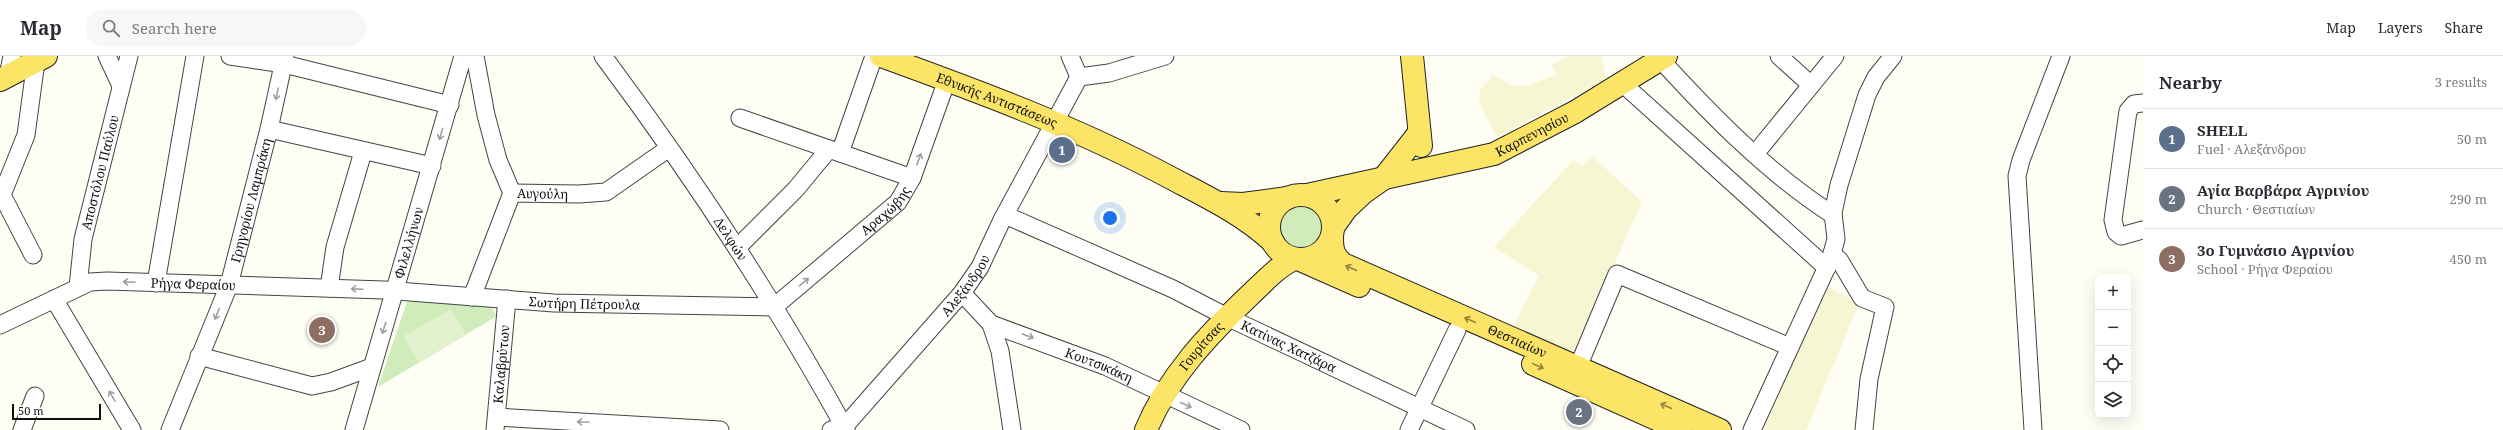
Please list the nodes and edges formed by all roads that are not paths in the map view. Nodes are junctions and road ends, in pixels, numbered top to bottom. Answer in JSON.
{"nodes":[{"id":1,"x":107,"y":56,"type":"edge"},
{"id":2,"x":194,"y":56,"type":"edge"},
{"id":3,"x":230,"y":56,"type":"edge"},
{"id":4,"x":463,"y":56,"type":"edge"},
{"id":5,"x":475,"y":56,"type":"edge"},
{"id":6,"x":603,"y":56,"type":"edge"},
{"id":7,"x":874,"y":56,"type":"edge"},
{"id":8,"x":881,"y":56,"type":"edge"},
{"id":9,"x":1070,"y":56,"type":"edge"},
{"id":10,"x":1165,"y":56,"type":"edge"},
{"id":11,"x":1412,"y":56,"type":"edge"},
{"id":12,"x":1779,"y":56,"type":"edge"},
{"id":13,"x":1835,"y":56,"type":"edge"},
{"id":14,"x":1893,"y":56,"type":"edge"},
{"id":15,"x":2061,"y":56,"type":"edge"},
{"id":16,"x":130,"y":57,"type":"edge"},
{"id":17,"x":41,"y":58,"type":"edge"},
{"id":18,"x":284,"y":60,"type":"edge"},
{"id":19,"x":1656,"y":60,"type":"edge"},
{"id":20,"x":617,"y":64,"type":"edge"},
{"id":21,"x":8,"y":65,"type":"edge"},
{"id":22,"x":1079,"y":77,"type":"junction"},
{"id":23,"x":947,"y":80,"type":"junction"},
{"id":24,"x":1622,"y":83,"type":"junction"},
{"id":25,"x":1811,"y":85,"type":"junction"},
{"id":26,"x":121,"y":86,"type":"junction"},
{"id":27,"x":1418,"y":100,"type":"junction"},
{"id":28,"x":2143,"y":103,"type":"edge"},
{"id":29,"x":450,"y":105,"type":"junction"},
{"id":30,"x":740,"y":118,"type":"dead end"},
{"id":31,"x":1056,"y":122,"type":"junction"},
{"id":32,"x":270,"y":129,"type":"junction"},
{"id":33,"x":1419,"y":132,"type":"junction"},
{"id":34,"x":669,"y":148,"type":"junction"},
{"id":35,"x":835,"y":151,"type":"junction"},
{"id":36,"x":363,"y":152,"type":"junction"},
{"id":37,"x":1755,"y":154,"type":"junction"},
{"id":38,"x":432,"y":166,"type":"junction"},
{"id":39,"x":1431,"y":168,"type":"junction"},
{"id":40,"x":912,"y":178,"type":"junction"},
{"id":41,"x":1383,"y":179,"type":"junction"},
{"id":42,"x":512,"y":193,"type":"junction"},
{"id":43,"x":1297,"y":197,"type":"junction"},
{"id":44,"x":1218,"y":202,"type":"junction"},
{"id":45,"x":1833,"y":215,"type":"junction"},
{"id":46,"x":1002,"y":220,"type":"junction"},
{"id":47,"x":2143,"y":230,"type":"edge"},
{"id":48,"x":1333,"y":232,"type":"junction"},
{"id":49,"x":737,"y":248,"type":"junction"},
{"id":50,"x":1286,"y":253,"type":"junction"},
{"id":51,"x":33,"y":255,"type":"dead end"},
{"id":52,"x":1829,"y":260,"type":"junction"},
{"id":53,"x":156,"y":283,"type":"junction"},
{"id":54,"x":229,"y":285,"type":"junction"},
{"id":55,"x":78,"y":287,"type":"junction"},
{"id":56,"x":329,"y":288,"type":"junction"},
{"id":57,"x":396,"y":291,"type":"junction"},
{"id":58,"x":962,"y":293,"type":"junction"},
{"id":59,"x":472,"y":296,"type":"junction"},
{"id":60,"x":54,"y":299,"type":"junction"},
{"id":61,"x":506,"y":299,"type":"junction"},
{"id":62,"x":774,"y":307,"type":"junction"},
{"id":63,"x":1227,"y":317,"type":"junction"},
{"id":64,"x":992,"y":324,"type":"junction"},
{"id":65,"x":0,"y":325,"type":"edge"},
{"id":66,"x":1457,"y":330,"type":"junction"},
{"id":67,"x":1790,"y":347,"type":"junction"},
{"id":68,"x":199,"y":356,"type":"junction"},
{"id":69,"x":372,"y":367,"type":"junction"},
{"id":70,"x":1578,"y":367,"type":"junction"},
{"id":71,"x":1164,"y":395,"type":"junction"},
{"id":72,"x":35,"y":396,"type":"dead end"},
{"id":73,"x":1419,"y":408,"type":"junction"},
{"id":74,"x":496,"y":424,"type":"edge"},
{"id":75,"x":1706,"y":427,"type":"edge"},
{"id":76,"x":840,"y":429,"type":"edge"},
{"id":77,"x":22,"y":430,"type":"edge"},
{"id":78,"x":132,"y":430,"type":"edge"},
{"id":79,"x":170,"y":430,"type":"edge"},
{"id":80,"x":354,"y":430,"type":"edge"},
{"id":81,"x":720,"y":430,"type":"edge"},
{"id":82,"x":1012,"y":430,"type":"edge"},
{"id":83,"x":1146,"y":430,"type":"edge"},
{"id":84,"x":1241,"y":430,"type":"edge"},
{"id":85,"x":1409,"y":430,"type":"edge"},
{"id":86,"x":1466,"y":430,"type":"edge"},
{"id":87,"x":1681,"y":430,"type":"edge"},
{"id":88,"x":1752,"y":430,"type":"edge"},
{"id":89,"x":1864,"y":430,"type":"edge"},
{"id":90,"x":2033,"y":430,"type":"edge"}],
"edges":[{"from":1,"to":26,"type":"street"},
{"from":2,"to":53,"type":"street"},
{"from":3,"to":18,"type":"street"},
{"from":4,"to":29,"type":"street","name":"Φιλελλήνων"},
{"from":5,"to":42,"type":"street"},
{"from":6,"to":20,"type":"street","name":"Δελφών"},
{"from":7,"to":35,"type":"street"},
{"from":8,"to":23,"type":"main road","name":"Εθνικής Αντιστάσεως"},
{"from":9,"to":22,"type":"street"},
{"from":10,"to":22,"type":"street"},
{"from":11,"to":27,"type":"main road"},
{"from":12,"to":25,"type":"street"},
{"from":13,"to":25,"type":"street"},
{"from":14,"to":45,"type":"street"},
{"from":15,"to":90,"type":"street"},
{"from":16,"to":26,"type":"street","name":"Αποστόλου Παύλου"},
{"from":17,"to":21,"type":"main road"},
{"from":17,"to":51,"type":"street"},
{"from":18,"to":29,"type":"street"},
{"from":18,"to":32,"type":"street","name":"Γρηγορίου Λαμπράκη","one_way":true},
{"from":19,"to":24,"type":"main road","name":"Καρπενησίου"},
{"from":19,"to":37,"type":"street"},
{"from":20,"to":34,"type":"street","name":"Δελφών"},
{"from":22,"to":31,"type":"street","name":"Αλεξάνδρου"},
{"from":23,"to":31,"type":"main road","name":"Εθνικής Αντιστάσεως"},
{"from":40,"to":23,"type":"street","name":"Αραχώβης","one_way":true},
{"from":24,"to":39,"type":"main road","name":"Καρπενησίου"},
{"from":24,"to":52,"type":"street"},
{"from":25,"to":37,"type":"street"},
{"from":26,"to":55,"type":"street","name":"Αποστόλου Παύλου"},
{"from":27,"to":33,"type":"main road"},
{"from":27,"to":39,"type":"main road"},
{"from":28,"to":47,"type":"street"},
{"from":29,"to":38,"type":"street","name":"Φιλελλήνων","one_way":true},
{"from":30,"to":35,"type":"street"},
{"from":31,"to":44,"type":"main road","name":"Εθνικής Αντιστάσεως"},
{"from":31,"to":46,"type":"street","name":"Αλεξάνδρου"},
{"from":32,"to":36,"type":"street"},
{"from":32,"to":54,"type":"street","name":"Γρηγορίου Λαμπράκη"},
{"from":33,"to":39,"type":"main road"},
{"from":33,"to":41,"type":"main road"},
{"from":34,"to":42,"type":"street","name":"Αυγούλη"},
{"from":34,"to":49,"type":"street","name":"Δελφών"},
{"from":35,"to":40,"type":"street"},
{"from":35,"to":49,"type":"street"},
{"from":36,"to":38,"type":"street"},
{"from":36,"to":56,"type":"street"},
{"from":37,"to":45,"type":"street"},
{"from":38,"to":57,"type":"street","name":"Φιλελλήνων"},
{"from":39,"to":41,"type":"main road","name":"Καρπενησίου"},
{"from":62,"to":40,"type":"street","name":"Αραχώβης","one_way":true},
{"from":41,"to":43,"type":"main road","name":"Καρπενησίου"},
{"from":41,"to":48,"type":"main road","name":"Καρπενησίου"},
{"from":42,"to":59,"type":"street","name":"Αυγούλη"},
{"from":43,"to":44,"type":"main road","name":"Εθνικής Αντιστάσεως"},
{"from":43,"to":48,"type":"main road"},
{"from":43,"to":50,"type":"main road"},
{"from":44,"to":50,"type":"main road","name":"Εθνικής Αντιστάσεως"},
{"from":45,"to":52,"type":"street"},
{"from":46,"to":58,"type":"street","name":"Αλεξάνδρου"},
{"from":46,"to":63,"type":"street","name":"Κατίνας Χατζάρα"},
{"from":48,"to":50,"type":"main road"},
{"from":70,"to":48,"type":"main road","name":"Θεστιαίων","one_way":true},
{"from":49,"to":62,"type":"street","name":"Δελφών"},
{"from":50,"to":63,"type":"main road","name":"Γουρίτσας"},
{"from":50,"to":66,"type":"main road","name":"Θεστιαίων"},
{"from":52,"to":67,"type":"street"},
{"from":52,"to":89,"type":"street"},
{"from":53,"to":54,"type":"street","name":"Ρήγα Φεραίου"},
{"from":53,"to":55,"type":"street","name":"Ρήγα Φεραίου","one_way":true},
{"from":54,"to":56,"type":"street","name":"Ρήγα Φεραίου"},
{"from":54,"to":68,"type":"street","name":"Γρηγορίου Λαμπράκη","one_way":true},
{"from":55,"to":60,"type":"street","name":"Ρήγα Φεραίου"},
{"from":57,"to":56,"type":"street","name":"Ρήγα Φεραίου","one_way":true},
{"from":57,"to":59,"type":"street","name":"Σωτήρη Πέτρουλα"},
{"from":57,"to":69,"type":"street","name":"Φιλελλήνων","one_way":true},
{"from":58,"to":64,"type":"street","name":"Κουτσικάκη"},
{"from":58,"to":76,"type":"street","name":"Αλεξάνδρου"},
{"from":59,"to":61,"type":"street","name":"Σωτήρη Πέτρουλα"},
{"from":60,"to":65,"type":"street","name":"Ρήγα Φεραίου"},
{"from":78,"to":60,"type":"street","one_way":true},
{"from":61,"to":62,"type":"street","name":"Σωτήρη Πέτρουλα"},
{"from":61,"to":74,"type":"street","name":"Καλαβρύτων"},
{"from":62,"to":76,"type":"street","name":"Δελφών"},
{"from":63,"to":71,"type":"main road","name":"Γουρίτσας"},
{"from":63,"to":73,"type":"street","name":"Κατίνας Χατζάρα"},
{"from":64,"to":71,"type":"street","name":"Κουτσικάκη","one_way":true},
{"from":64,"to":82,"type":"street"},
{"from":66,"to":73,"type":"street"},
{"from":66,"to":87,"type":"main road","name":"Θεστιαίων","one_way":true},
{"from":67,"to":70,"type":"street"},
{"from":67,"to":88,"type":"street"},
{"from":68,"to":69,"type":"street"},
{"from":68,"to":79,"type":"street","name":"Γρηγορίου Λαμπράκη"},
{"from":69,"to":80,"type":"street","name":"Φιλελλήνων"},
{"from":75,"to":70,"type":"main road","name":"Θεστιαίων","one_way":true},
{"from":71,"to":83,"type":"main road","name":"Γουρίτσας"},
{"from":71,"to":84,"type":"street","name":"Κουτσικάκη","one_way":true},
{"from":72,"to":77,"type":"street"},
{"from":73,"to":85,"type":"street"},
{"from":73,"to":86,"type":"street","name":"Κατίνας Χατζάρα"},
{"from":81,"to":74,"type":"street","one_way":true}]}
